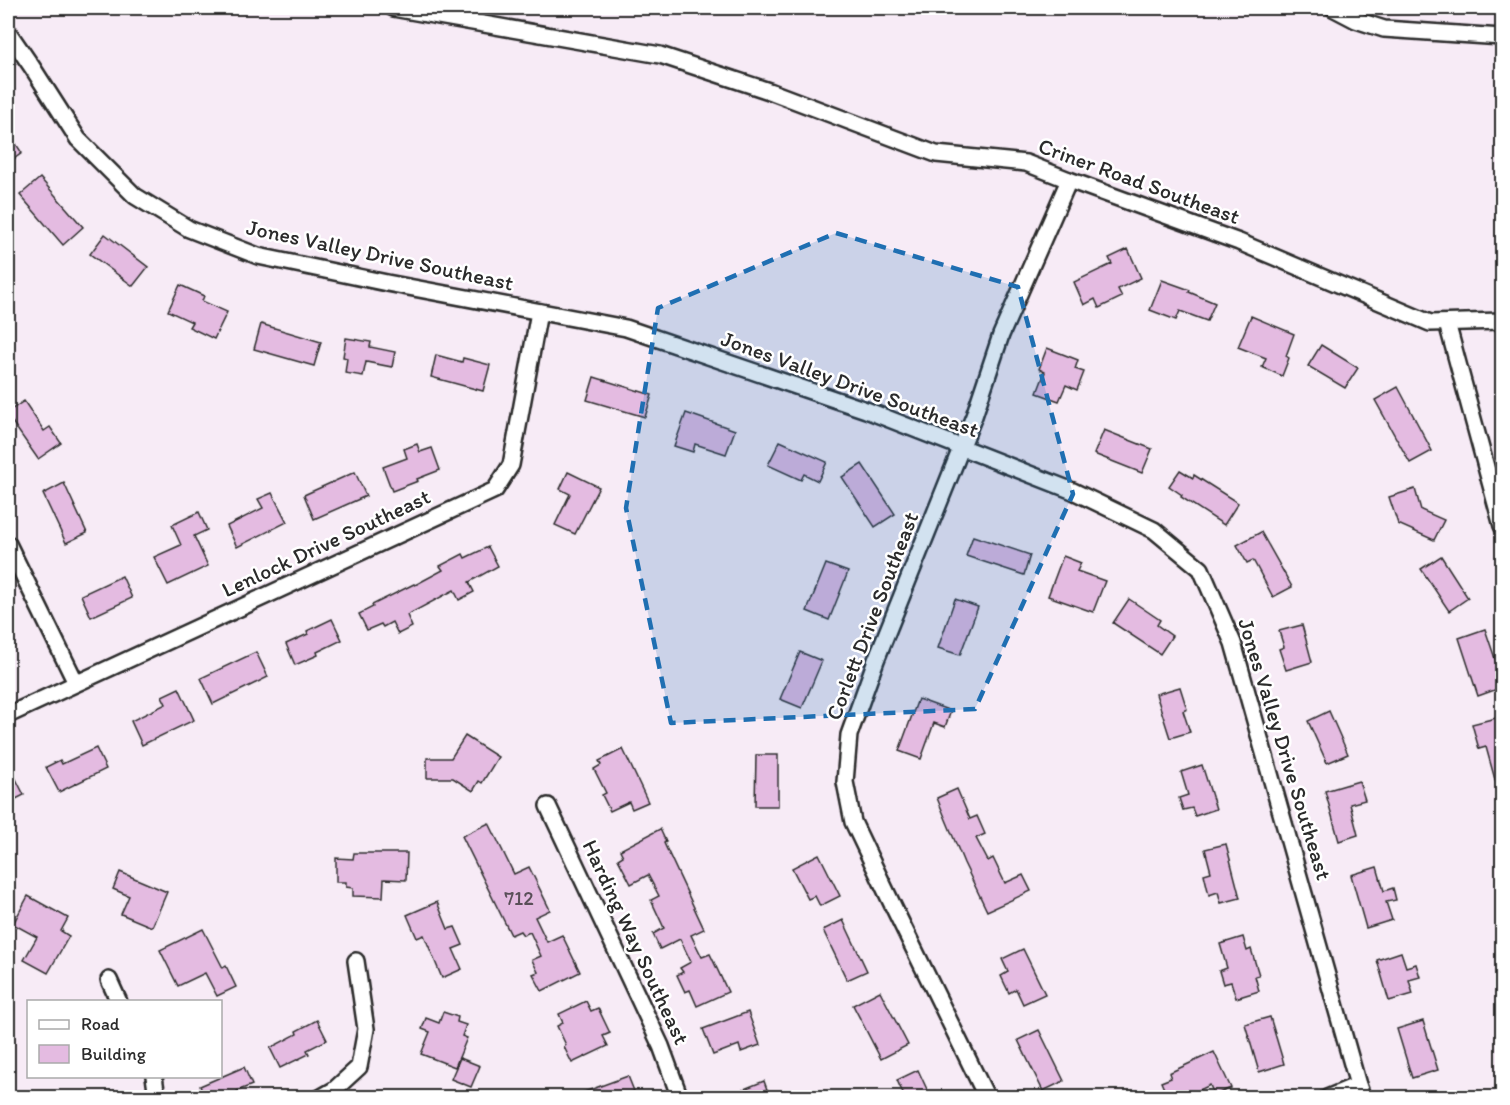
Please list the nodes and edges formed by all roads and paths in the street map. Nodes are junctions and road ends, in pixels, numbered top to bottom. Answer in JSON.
{"nodes":[{"id":1,"x":393,"y":8,"type":"edge"},
{"id":2,"x":1333,"y":8,"type":"edge"},
{"id":3,"x":8,"y":32,"type":"edge"},
{"id":4,"x":1503,"y":37,"type":"edge"},
{"id":5,"x":1069,"y":180,"type":"junction"},
{"id":6,"x":539,"y":312,"type":"junction"},
{"id":7,"x":1503,"y":321,"type":"edge"},
{"id":8,"x":1447,"y":323,"type":"junction"},
{"id":9,"x":962,"y":448,"type":"junction"},
{"id":10,"x":1503,"y":526,"type":"edge"},
{"id":11,"x":8,"y":544,"type":"edge"},
{"id":12,"x":76,"y":683,"type":"junction"},
{"id":13,"x":8,"y":716,"type":"edge"},
{"id":14,"x":548,"y":806,"type":"dead end"},
{"id":15,"x":356,"y":961,"type":"dead end"},
{"id":16,"x":109,"y":980,"type":"dead end"},
{"id":17,"x":118,"y":1000,"type":"edge"},
{"id":18,"x":154,"y":1078,"type":"edge"},
{"id":19,"x":1361,"y":1091,"type":"edge"},
{"id":20,"x":158,"y":1098,"type":"edge"},
{"id":21,"x":320,"y":1098,"type":"edge"},
{"id":22,"x":680,"y":1098,"type":"edge"},
{"id":23,"x":987,"y":1098,"type":"edge"},
{"id":24,"x":1327,"y":1098,"type":"edge"}],
"edges":[{"from":1,"to":5,"type":"street","name":"Criner Road Southeast"},
{"from":2,"to":4,"type":"street"},
{"from":3,"to":6,"type":"street","name":"Jones Valley Drive Southeast"},
{"from":5,"to":8,"type":"street","name":"Criner Road Southeast"},
{"from":5,"to":9,"type":"street","name":"Corlett Drive Southeast"},
{"from":6,"to":9,"type":"street","name":"Jones Valley Drive Southeast"},
{"from":6,"to":12,"type":"street","name":"Lenlock Drive Southeast"},
{"from":7,"to":8,"type":"street","name":"Criner Road Southeast"},
{"from":8,"to":10,"type":"street"},
{"from":9,"to":19,"type":"street","name":"Jones Valley Drive Southeast"},
{"from":9,"to":23,"type":"street","name":"Corlett Drive Southeast"},
{"from":11,"to":12,"type":"street"},
{"from":12,"to":13,"type":"street","name":"Lenlock Drive Southeast"},
{"from":14,"to":22,"type":"street","name":"Harding Way Southeast"},
{"from":15,"to":21,"type":"street"},
{"from":16,"to":17,"type":"street"},
{"from":18,"to":20,"type":"street"},
{"from":19,"to":24,"type":"street"}]}
